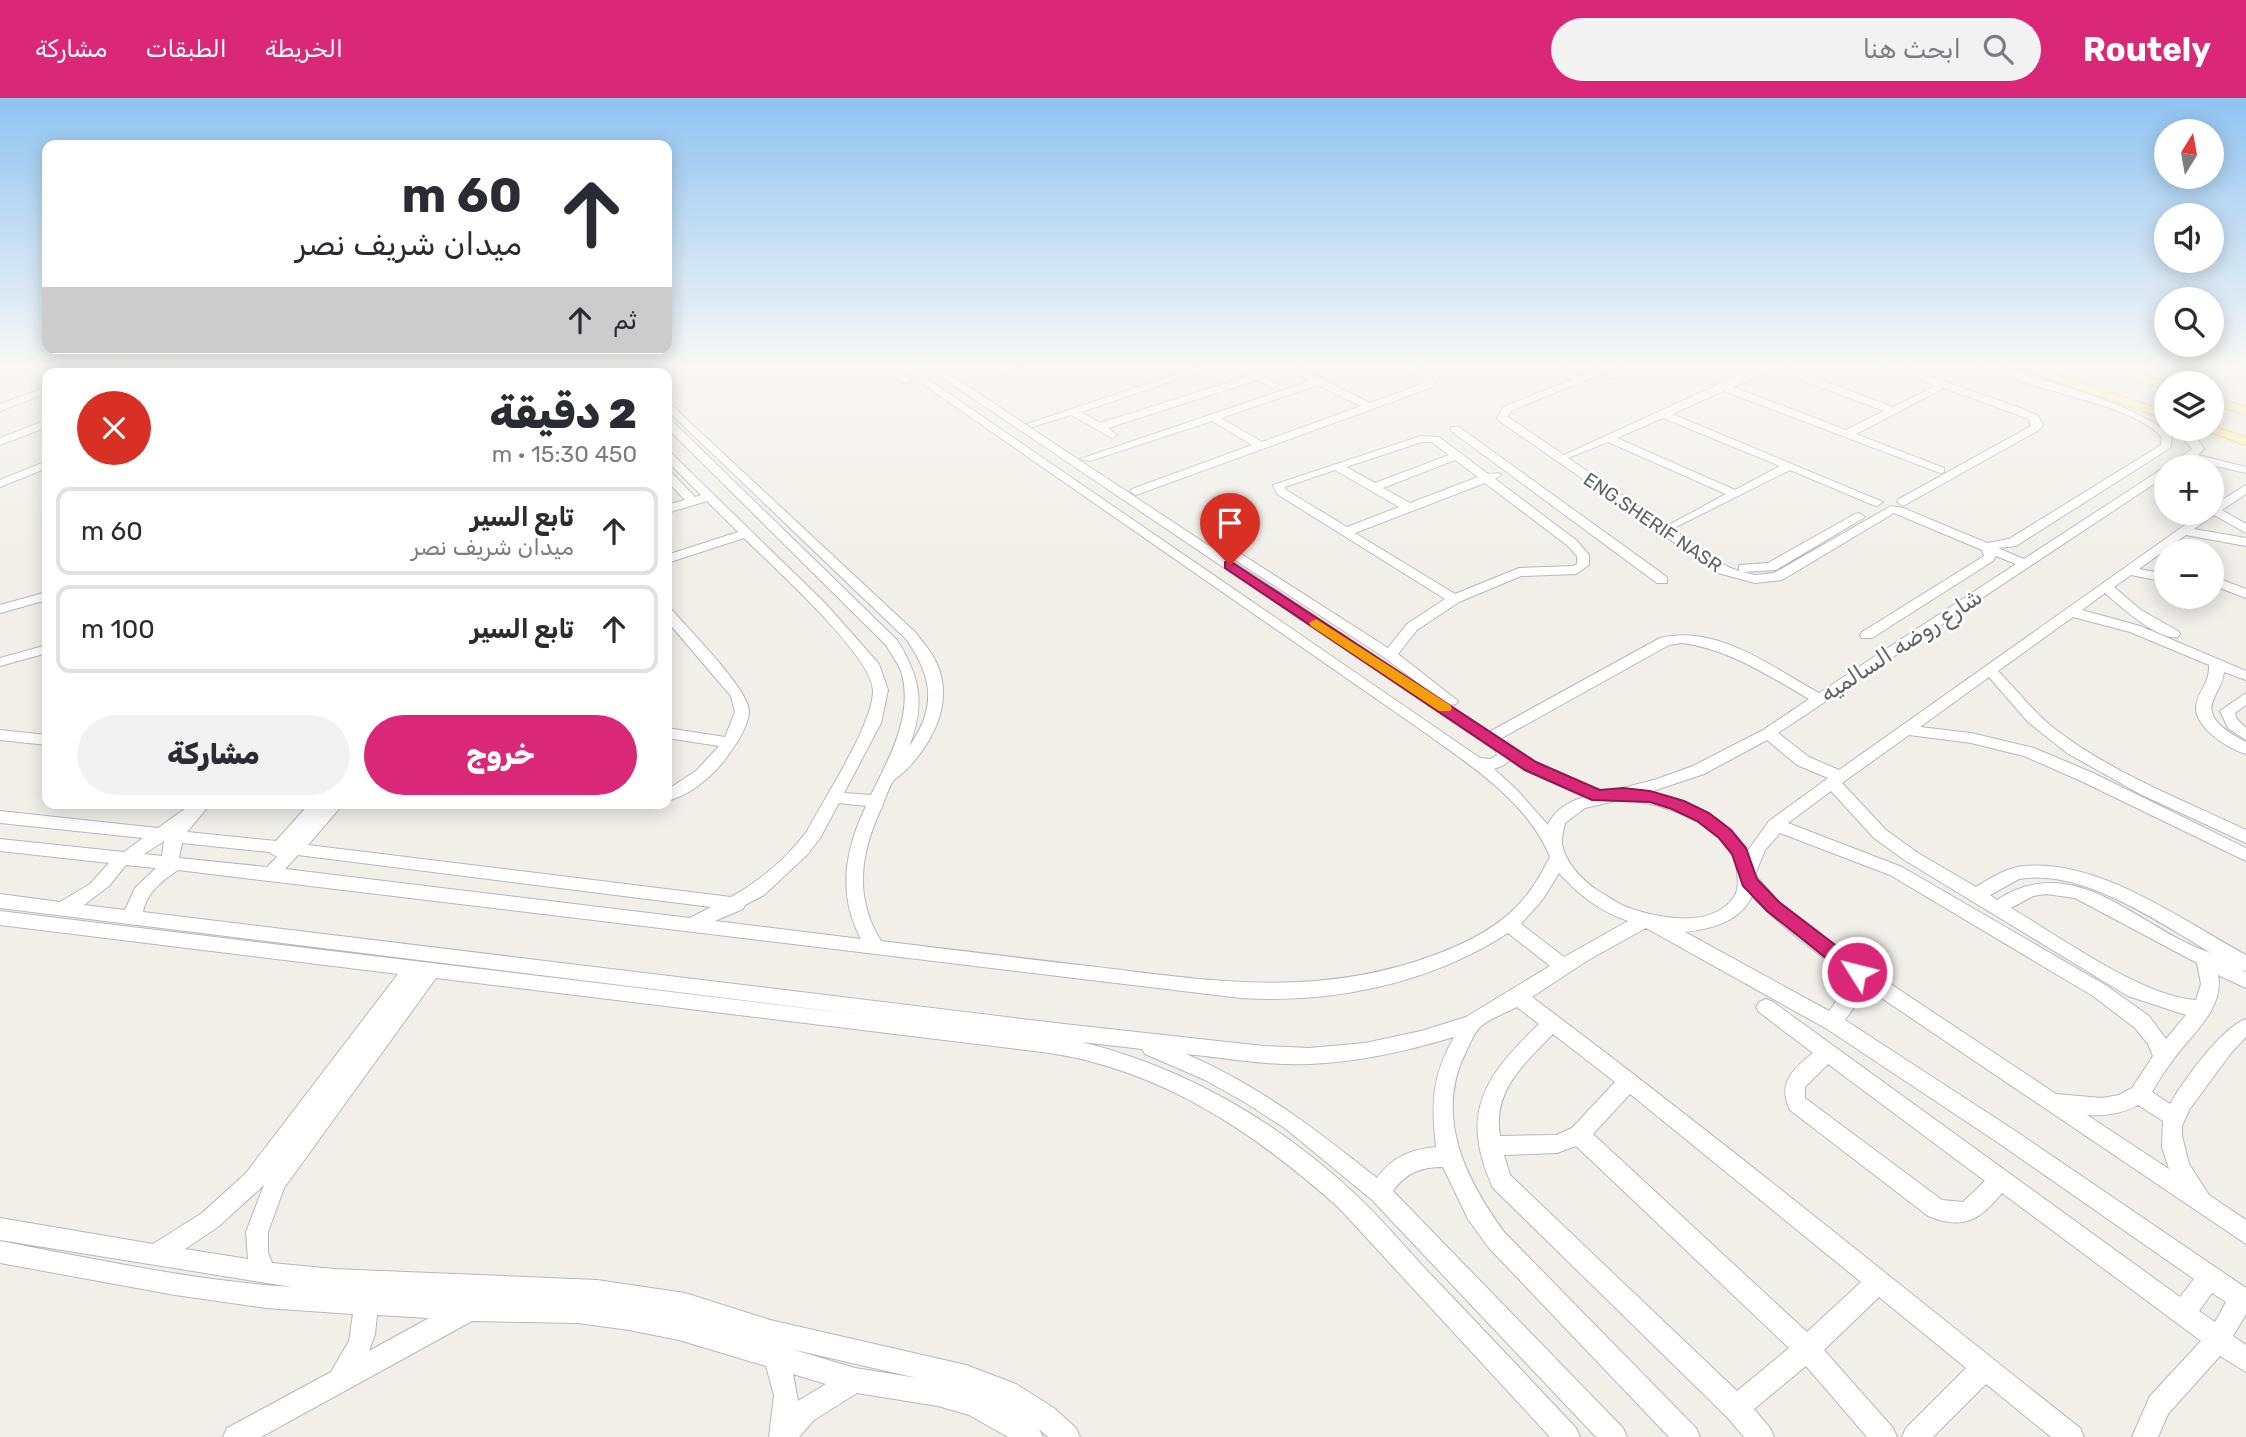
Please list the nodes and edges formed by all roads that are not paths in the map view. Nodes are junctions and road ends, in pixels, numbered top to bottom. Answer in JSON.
{"nodes":[{"id":1,"x":38,"y":426,"type":"edge"},
{"id":2,"x":691,"y":426,"type":"edge"},
{"id":3,"x":974,"y":426,"type":"edge"},
{"id":4,"x":990,"y":426,"type":"edge"},
{"id":5,"x":1021,"y":426,"type":"edge"},
{"id":6,"x":1036,"y":426,"type":"edge"},
{"id":7,"x":1184,"y":426,"type":"edge"},
{"id":8,"x":1229,"y":426,"type":"edge"},
{"id":9,"x":1316,"y":426,"type":"edge"},
{"id":10,"x":1513,"y":426,"type":"edge"},
{"id":11,"x":1526,"y":426,"type":"edge"},
{"id":12,"x":1635,"y":426,"type":"edge"},
{"id":13,"x":1700,"y":426,"type":"edge"},
{"id":14,"x":1703,"y":426,"type":"edge"},
{"id":15,"x":1824,"y":426,"type":"edge"},
{"id":16,"x":1861,"y":426,"type":"edge"},
{"id":17,"x":2022,"y":426,"type":"edge"},
{"id":18,"x":2036,"y":426,"type":"edge"},
{"id":19,"x":2155,"y":426,"type":"edge"},
{"id":20,"x":672,"y":427,"type":"edge"},
{"id":21,"x":1100,"y":427,"type":"edge"},
{"id":22,"x":1455,"y":429,"type":"dead end"},
{"id":23,"x":2224,"y":434,"type":"edge"},
{"id":24,"x":1112,"y":435,"type":"dead end"},
{"id":25,"x":1845,"y":435,"type":"junction"},
{"id":26,"x":1608,"y":438,"type":"junction"},
{"id":27,"x":2246,"y":441,"type":"edge"},
{"id":28,"x":0,"y":442,"type":"edge"},
{"id":29,"x":1261,"y":446,"type":"junction"},
{"id":30,"x":1989,"y":449,"type":"junction"},
{"id":31,"x":697,"y":452,"type":"junction"},
{"id":32,"x":1458,"y":455,"type":"junction"},
{"id":33,"x":1569,"y":455,"type":"junction"},
{"id":34,"x":672,"y":457,"type":"edge"},
{"id":35,"x":1086,"y":459,"type":"junction"},
{"id":36,"x":42,"y":460,"type":"edge"},
{"id":37,"x":672,"y":461,"type":"edge"},
{"id":38,"x":2224,"y":465,"type":"edge"},
{"id":39,"x":42,"y":466,"type":"edge"},
{"id":40,"x":1336,"y":466,"type":"junction"},
{"id":41,"x":1789,"y":466,"type":"junction"},
{"id":42,"x":1510,"y":469,"type":"junction"},
{"id":43,"x":1940,"y":470,"type":"junction"},
{"id":44,"x":2246,"y":470,"type":"edge"},
{"id":45,"x":717,"y":471,"type":"junction"},
{"id":46,"x":1487,"y":478,"type":"junction"},
{"id":47,"x":0,"y":479,"type":"edge"},
{"id":48,"x":672,"y":479,"type":"edge"},
{"id":49,"x":690,"y":479,"type":"junction"},
{"id":50,"x":2154,"y":479,"type":"edge"},
{"id":51,"x":0,"y":484,"type":"edge"},
{"id":52,"x":1373,"y":488,"type":"junction"},
{"id":53,"x":2246,"y":489,"type":"edge"},
{"id":54,"x":1136,"y":491,"type":"junction"},
{"id":55,"x":1618,"y":493,"type":"junction"},
{"id":56,"x":1735,"y":494,"type":"junction"},
{"id":57,"x":708,"y":497,"type":"junction"},
{"id":58,"x":692,"y":501,"type":"junction"},
{"id":59,"x":2224,"y":503,"type":"edge"},
{"id":60,"x":1891,"y":504,"type":"junction"},
{"id":61,"x":672,"y":507,"type":"edge"},
{"id":62,"x":1409,"y":508,"type":"junction"},
{"id":63,"x":2224,"y":517,"type":"edge"},
{"id":64,"x":2192,"y":525,"type":"edge"},
{"id":65,"x":1673,"y":526,"type":"junction"},
{"id":66,"x":2246,"y":529,"type":"edge"},
{"id":67,"x":2184,"y":531,"type":"junction"},
{"id":68,"x":1346,"y":532,"type":"junction"},
{"id":69,"x":746,"y":533,"type":"junction"},
{"id":70,"x":2176,"y":539,"type":"edge"},
{"id":71,"x":812,"y":540,"type":"junction"},
{"id":72,"x":2246,"y":542,"type":"edge"},
{"id":73,"x":795,"y":546,"type":"junction"},
{"id":74,"x":1991,"y":546,"type":"junction"},
{"id":75,"x":672,"y":557,"type":"edge"},
{"id":76,"x":2154,"y":557,"type":"edge"},
{"id":77,"x":2028,"y":561,"type":"junction"},
{"id":78,"x":2129,"y":571,"type":"junction"},
{"id":79,"x":2154,"y":576,"type":"edge"},
{"id":80,"x":1662,"y":580,"type":"dead end"},
{"id":81,"x":2106,"y":587,"type":"junction"},
{"id":82,"x":2224,"y":589,"type":"edge"},
{"id":83,"x":2224,"y":592,"type":"edge"},
{"id":84,"x":2246,"y":594,"type":"edge"},
{"id":85,"x":1454,"y":599,"type":"junction"},
{"id":86,"x":42,"y":600,"type":"edge"},
{"id":87,"x":2246,"y":604,"type":"edge"},
{"id":88,"x":1253,"y":607,"type":"junction"},
{"id":89,"x":0,"y":612,"type":"edge"},
{"id":90,"x":2072,"y":612,"type":"junction"},
{"id":91,"x":672,"y":619,"type":"edge"},
{"id":92,"x":1867,"y":635,"type":"dead end"},
{"id":93,"x":42,"y":650,"type":"edge"},
{"id":94,"x":1390,"y":655,"type":"junction"},
{"id":95,"x":0,"y":662,"type":"edge"},
{"id":96,"x":2216,"y":663,"type":"junction"},
{"id":97,"x":2246,"y":665,"type":"edge"},
{"id":98,"x":1990,"y":670,"type":"junction"},
{"id":99,"x":2246,"y":676,"type":"edge"},
{"id":100,"x":2246,"y":698,"type":"edge"},
{"id":101,"x":1820,"y":699,"type":"junction"},
{"id":102,"x":1467,"y":723,"type":"junction"},
{"id":103,"x":1908,"y":730,"type":"junction"},
{"id":104,"x":1768,"y":733,"type":"junction"},
{"id":105,"x":672,"y":734,"type":"edge"},
{"id":106,"x":0,"y":735,"type":"edge"},
{"id":107,"x":2246,"y":735,"type":"edge"},
{"id":108,"x":1489,"y":738,"type":"junction"},
{"id":109,"x":42,"y":739,"type":"edge"},
{"id":110,"x":727,"y":742,"type":"junction"},
{"id":111,"x":1503,"y":748,"type":"junction"},
{"id":112,"x":2246,"y":749,"type":"edge"},
{"id":113,"x":1473,"y":761,"type":"junction"},
{"id":114,"x":1837,"y":780,"type":"junction"},
{"id":115,"x":885,"y":781,"type":"junction"},
{"id":116,"x":2115,"y":782,"type":"junction"},
{"id":117,"x":672,"y":794,"type":"edge"},
{"id":118,"x":1623,"y":794,"type":"junction"},
{"id":119,"x":1598,"y":796,"type":"junction"},
{"id":120,"x":834,"y":797,"type":"junction"},
{"id":121,"x":876,"y":801,"type":"junction"},
{"id":122,"x":197,"y":809,"type":"edge"},
{"id":123,"x":316,"y":809,"type":"edge"},
{"id":124,"x":330,"y":809,"type":"edge"},
{"id":125,"x":0,"y":817,"type":"edge"},
{"id":126,"x":1775,"y":825,"type":"junction"},
{"id":127,"x":167,"y":836,"type":"junction"},
{"id":128,"x":2246,"y":837,"type":"edge"},
{"id":129,"x":0,"y":845,"type":"edge"},
{"id":130,"x":1896,"y":846,"type":"junction"},
{"id":131,"x":287,"y":849,"type":"junction"},
{"id":132,"x":1555,"y":851,"type":"junction"},
{"id":133,"x":2246,"y":855,"type":"edge"},
{"id":134,"x":124,"y":857,"type":"junction"},
{"id":135,"x":368,"y":858,"type":"junction"},
{"id":136,"x":173,"y":863,"type":"junction"},
{"id":137,"x":1878,"y":863,"type":"junction"},
{"id":138,"x":265,"y":873,"type":"junction"},
{"id":139,"x":1749,"y":877,"type":"junction"},
{"id":140,"x":346,"y":884,"type":"junction"},
{"id":141,"x":1977,"y":895,"type":"junction"},
{"id":142,"x":0,"y":901,"type":"edge"},
{"id":143,"x":737,"y":904,"type":"junction"},
{"id":144,"x":1998,"y":908,"type":"junction"},
{"id":145,"x":61,"y":909,"type":"junction"},
{"id":146,"x":0,"y":918,"type":"edge"},
{"id":147,"x":133,"y":918,"type":"junction"},
{"id":148,"x":1649,"y":922,"type":"junction"},
{"id":149,"x":1509,"y":923,"type":"junction"},
{"id":150,"x":692,"y":926,"type":"junction"},
{"id":151,"x":876,"y":948,"type":"junction"},
{"id":152,"x":2205,"y":958,"type":"junction"},
{"id":153,"x":2246,"y":964,"type":"edge"},
{"id":154,"x":1563,"y":966,"type":"junction"},
{"id":155,"x":421,"y":971,"type":"junction"},
{"id":156,"x":2246,"y":981,"type":"edge"},
{"id":157,"x":2107,"y":984,"type":"junction"},
{"id":158,"x":1878,"y":987,"type":"junction"},
{"id":159,"x":1518,"y":997,"type":"junction"},
{"id":160,"x":1766,"y":1007,"type":"dead end"},
{"id":161,"x":2203,"y":1008,"type":"junction"},
{"id":162,"x":1472,"y":1023,"type":"junction"},
{"id":163,"x":1552,"y":1023,"type":"junction"},
{"id":164,"x":1834,"y":1023,"type":"junction"},
{"id":165,"x":955,"y":1026,"type":"junction"},
{"id":166,"x":2246,"y":1027,"type":"edge"},
{"id":167,"x":1126,"y":1039,"type":"junction"},
{"id":168,"x":1827,"y":1053,"type":"junction"},
{"id":169,"x":2163,"y":1057,"type":"junction"},
{"id":170,"x":1629,"y":1081,"type":"junction"},
{"id":171,"x":2027,"y":1086,"type":"junction"},
{"id":172,"x":2139,"y":1094,"type":"junction"},
{"id":173,"x":2174,"y":1117,"type":"junction"},
{"id":174,"x":1579,"y":1135,"type":"junction"},
{"id":175,"x":1489,"y":1146,"type":"junction"},
{"id":176,"x":1449,"y":1157,"type":"junction"},
{"id":177,"x":2000,"y":1179,"type":"junction"},
{"id":178,"x":265,"y":1182,"type":"junction"},
{"id":179,"x":1380,"y":1193,"type":"junction"},
{"id":180,"x":2209,"y":1208,"type":"junction"},
{"id":181,"x":0,"y":1229,"type":"edge"},
{"id":182,"x":2246,"y":1233,"type":"edge"},
{"id":183,"x":0,"y":1252,"type":"edge"},
{"id":184,"x":155,"y":1255,"type":"junction"},
{"id":185,"x":264,"y":1273,"type":"junction"},
{"id":186,"x":2210,"y":1276,"type":"junction"},
{"id":187,"x":1879,"y":1282,"type":"junction"},
{"id":188,"x":2244,"y":1300,"type":"edge"},
{"id":189,"x":364,"y":1302,"type":"junction"},
{"id":190,"x":471,"y":1309,"type":"junction"},
{"id":191,"x":2182,"y":1313,"type":"junction"},
{"id":192,"x":2218,"y":1340,"type":"junction"},
{"id":193,"x":1807,"y":1349,"type":"junction"},
{"id":194,"x":777,"y":1359,"type":"junction"},
{"id":195,"x":2246,"y":1360,"type":"edge"},
{"id":196,"x":1985,"y":1367,"type":"junction"},
{"id":197,"x":855,"y":1380,"type":"junction"},
{"id":198,"x":339,"y":1381,"type":"junction"},
{"id":199,"x":1736,"y":1408,"type":"junction"},
{"id":200,"x":241,"y":1436,"type":"edge"},
{"id":201,"x":782,"y":1437,"type":"edge"},
{"id":202,"x":1030,"y":1437,"type":"edge"},
{"id":203,"x":1067,"y":1437,"type":"edge"},
{"id":204,"x":1567,"y":1437,"type":"edge"},
{"id":205,"x":1615,"y":1437,"type":"edge"},
{"id":206,"x":1687,"y":1437,"type":"edge"},
{"id":207,"x":1761,"y":1437,"type":"edge"},
{"id":208,"x":1884,"y":1437,"type":"edge"},
{"id":209,"x":1915,"y":1437,"type":"edge"},
{"id":210,"x":2071,"y":1437,"type":"edge"},
{"id":211,"x":2145,"y":1437,"type":"edge"}],
"edges":[{"from":1,"to":28,"type":"street"},
{"from":2,"to":71,"type":"street"},
{"from":3,"to":88,"type":"street"},
{"from":4,"to":88,"type":"street"},
{"from":5,"to":102,"type":"street"},
{"from":6,"to":35,"type":"street"},
{"from":7,"to":35,"type":"street"},
{"from":8,"to":29,"type":"street"},
{"from":9,"to":29,"type":"street"},
{"from":10,"to":55,"type":"street","name":"ENG.SHERIF NASR"},
{"from":11,"to":33,"type":"street"},
{"from":12,"to":26,"type":"street"},
{"from":13,"to":41,"type":"street"},
{"from":14,"to":60,"type":"street"},
{"from":15,"to":25,"type":"street"},
{"from":16,"to":25,"type":"street"},
{"from":17,"to":30,"type":"street"},
{"from":18,"to":30,"type":"street"},
{"from":19,"to":74,"type":"street"},
{"from":20,"to":31,"type":"street"},
{"from":21,"to":24,"type":"street"},
{"from":22,"to":42,"type":"street"},
{"from":23,"to":27,"type":"main road"},
{"from":25,"to":43,"type":"street"},
{"from":26,"to":33,"type":"street"},
{"from":26,"to":56,"type":"street"},
{"from":29,"to":54,"type":"street"},
{"from":30,"to":43,"type":"street"},
{"from":30,"to":60,"type":"street"},
{"from":31,"to":34,"type":"street"},
{"from":31,"to":45,"type":"street"},
{"from":32,"to":40,"type":"street"},
{"from":32,"to":46,"type":"street"},
{"from":32,"to":52,"type":"street"},
{"from":33,"to":55,"type":"street"},
{"from":35,"to":54,"type":"street"},
{"from":36,"to":47,"type":"street"},
{"from":37,"to":49,"type":"street"},
{"from":38,"to":44,"type":"street"},
{"from":39,"to":51,"type":"street"},
{"from":40,"to":52,"type":"street"},
{"from":40,"to":68,"type":"street"},
{"from":41,"to":56,"type":"street"},
{"from":41,"to":60,"type":"street"},
{"from":42,"to":46,"type":"street"},
{"from":42,"to":80,"type":"street"},
{"from":43,"to":60,"type":"street"},
{"from":45,"to":49,"type":"street"},
{"from":45,"to":73,"type":"street"},
{"from":46,"to":62,"type":"street"},
{"from":46,"to":85,"type":"street"},
{"from":48,"to":58,"type":"street"},
{"from":49,"to":57,"type":"street"},
{"from":50,"to":77,"type":"street","name":"شارع روضه السالميه"},
{"from":52,"to":62,"type":"street"},
{"from":53,"to":59,"type":"street"},
{"from":54,"to":94,"type":"street"},
{"from":55,"to":60,"type":"street","name":"ENG.SHERIF NASR"},
{"from":55,"to":65,"type":"street"},
{"from":56,"to":65,"type":"street"},
{"from":57,"to":58,"type":"street"},
{"from":57,"to":69,"type":"street"},
{"from":58,"to":61,"type":"street"},
{"from":60,"to":65,"type":"street"},
{"from":60,"to":74,"type":"street"},
{"from":62,"to":68,"type":"street"},
{"from":63,"to":66,"type":"street"},
{"from":64,"to":67,"type":"street"},
{"from":67,"to":70,"type":"street"},
{"from":67,"to":72,"type":"street"},
{"from":68,"to":85,"type":"street"},
{"from":69,"to":75,"type":"street"},
{"from":69,"to":120,"type":"street"},
{"from":71,"to":73,"type":"street"},
{"from":71,"to":115,"type":"street"},
{"from":73,"to":115,"type":"street"},
{"from":74,"to":77,"type":"street"},
{"from":74,"to":92,"type":"street"},
{"from":76,"to":78,"type":"street"},
{"from":77,"to":101,"type":"street","name":"شارع روضه السالميه"},
{"from":78,"to":79,"type":"street"},
{"from":78,"to":81,"type":"street"},
{"from":81,"to":90,"type":"street"},
{"from":81,"to":97,"type":"street"},
{"from":82,"to":84,"type":"street"},
{"from":83,"to":87,"type":"street"},
{"from":85,"to":94,"type":"street"},
{"from":86,"to":89,"type":"street"},
{"from":88,"to":113,"type":"street"},
{"from":90,"to":96,"type":"street"},
{"from":90,"to":98,"type":"street"},
{"from":91,"to":110,"type":"street"},
{"from":93,"to":95,"type":"street"},
{"from":94,"to":102,"type":"street"},
{"from":96,"to":99,"type":"street"},
{"from":96,"to":112,"type":"street"},
{"from":98,"to":103,"type":"street"},
{"from":98,"to":116,"type":"street"},
{"from":100,"to":107,"type":"street"},
{"from":101,"to":104,"type":"street","name":"شارع روضه السالميه"},
{"from":101,"to":108,"type":"street"},
{"from":102,"to":108,"type":"street"},
{"from":103,"to":114,"type":"street"},
{"from":103,"to":116,"type":"street"},
{"from":104,"to":114,"type":"street"},
{"from":104,"to":118,"type":"street","name":"شارع روضه السالميه"},
{"from":105,"to":110,"type":"street"},
{"from":106,"to":109,"type":"street"},
{"from":108,"to":111,"type":"street"},
{"from":110,"to":117,"type":"street"},
{"from":111,"to":113,"type":"street"},
{"from":111,"to":119,"type":"street"},
{"from":113,"to":132,"type":"street"},
{"from":114,"to":126,"type":"street"},
{"from":114,"to":130,"type":"street"},
{"from":115,"to":121,"type":"street"},
{"from":116,"to":128,"type":"street"},
{"from":116,"to":133,"type":"street"},
{"from":118,"to":119,"type":"street"},
{"from":118,"to":139,"type":"street"},
{"from":119,"to":132,"type":"street"},
{"from":120,"to":121,"type":"street"},
{"from":120,"to":143,"type":"street"},
{"from":121,"to":151,"type":"street"},
{"from":122,"to":127,"type":"street"},
{"from":123,"to":131,"type":"street"},
{"from":124,"to":131,"type":"street"},
{"from":125,"to":127,"type":"street"},
{"from":126,"to":137,"type":"street"},
{"from":126,"to":139,"type":"street"},
{"from":127,"to":131,"type":"street"},
{"from":127,"to":134,"type":"street"},
{"from":127,"to":136,"type":"street"},
{"from":129,"to":134,"type":"street"},
{"from":130,"to":137,"type":"street"},
{"from":130,"to":141,"type":"street"},
{"from":131,"to":135,"type":"street"},
{"from":131,"to":138,"type":"street"},
{"from":132,"to":148,"type":"street"},
{"from":132,"to":149,"type":"street"},
{"from":134,"to":136,"type":"street"},
{"from":134,"to":145,"type":"street"},
{"from":135,"to":140,"type":"street"},
{"from":135,"to":143,"type":"street"},
{"from":136,"to":138,"type":"street"},
{"from":136,"to":147,"type":"street"},
{"from":137,"to":157,"type":"street"},
{"from":138,"to":140,"type":"street"},
{"from":139,"to":148,"type":"street"},
{"from":139,"to":158,"type":"street"},
{"from":140,"to":150,"type":"street"},
{"from":141,"to":144,"type":"street"},
{"from":141,"to":153,"type":"street"},
{"from":142,"to":145,"type":"street"},
{"from":143,"to":150,"type":"street"},
{"from":144,"to":152,"type":"street"},
{"from":144,"to":157,"type":"street"},
{"from":145,"to":147,"type":"street"},
{"from":146,"to":155,"type":"street"},
{"from":147,"to":165,"type":"street"},
{"from":148,"to":154,"type":"street"},
{"from":148,"to":164,"type":"street"},
{"from":149,"to":151,"type":"street"},
{"from":149,"to":154,"type":"street"},
{"from":150,"to":151,"type":"street"},
{"from":152,"to":156,"type":"street"},
{"from":152,"to":161,"type":"street"},
{"from":154,"to":159,"type":"street"},
{"from":155,"to":165,"type":"street"},
{"from":155,"to":178,"type":"street"},
{"from":157,"to":161,"type":"street"},
{"from":157,"to":169,"type":"street"},
{"from":158,"to":164,"type":"street"},
{"from":158,"to":171,"type":"street"},
{"from":159,"to":162,"type":"street"},
{"from":159,"to":163,"type":"street"},
{"from":160,"to":168,"type":"street"},
{"from":161,"to":169,"type":"street"},
{"from":162,"to":167,"type":"street"},
{"from":162,"to":176,"type":"street"},
{"from":163,"to":170,"type":"street"},
{"from":163,"to":175,"type":"street"},
{"from":164,"to":186,"type":"street"},
{"from":165,"to":167,"type":"street"},
{"from":165,"to":204,"type":"street"},
{"from":166,"to":173,"type":"street"},
{"from":167,"to":179,"type":"street"},
{"from":168,"to":177,"type":"street"},
{"from":168,"to":177,"type":"street"},
{"from":169,"to":172,"type":"street"},
{"from":170,"to":174,"type":"street"},
{"from":170,"to":187,"type":"street"},
{"from":171,"to":172,"type":"street"},
{"from":171,"to":180,"type":"street"},
{"from":172,"to":173,"type":"street"},
{"from":173,"to":180,"type":"street"},
{"from":174,"to":175,"type":"street"},
{"from":174,"to":193,"type":"street"},
{"from":175,"to":199,"type":"street"},
{"from":176,"to":179,"type":"street"},
{"from":176,"to":206,"type":"street"},
{"from":177,"to":191,"type":"street"},
{"from":178,"to":184,"type":"street"},
{"from":178,"to":185,"type":"street"},
{"from":179,"to":205,"type":"street"},
{"from":180,"to":182,"type":"street"},
{"from":181,"to":184,"type":"street"},
{"from":183,"to":189,"type":"street"},
{"from":184,"to":185,"type":"street"},
{"from":185,"to":203,"type":"street"},
{"from":186,"to":188,"type":"street"},
{"from":186,"to":191,"type":"street"},
{"from":187,"to":193,"type":"street"},
{"from":187,"to":196,"type":"street"},
{"from":188,"to":192,"type":"street"},
{"from":189,"to":190,"type":"street"},
{"from":189,"to":198,"type":"street"},
{"from":190,"to":194,"type":"street"},
{"from":190,"to":198,"type":"street"},
{"from":191,"to":192,"type":"street"},
{"from":192,"to":195,"type":"street"},
{"from":192,"to":211,"type":"street"},
{"from":193,"to":199,"type":"street"},
{"from":193,"to":208,"type":"street"},
{"from":194,"to":197,"type":"street"},
{"from":194,"to":201,"type":"street"},
{"from":196,"to":209,"type":"street"},
{"from":196,"to":210,"type":"street"},
{"from":197,"to":201,"type":"street"},
{"from":197,"to":202,"type":"street"},
{"from":198,"to":200,"type":"street"},
{"from":199,"to":207,"type":"street"}]}
